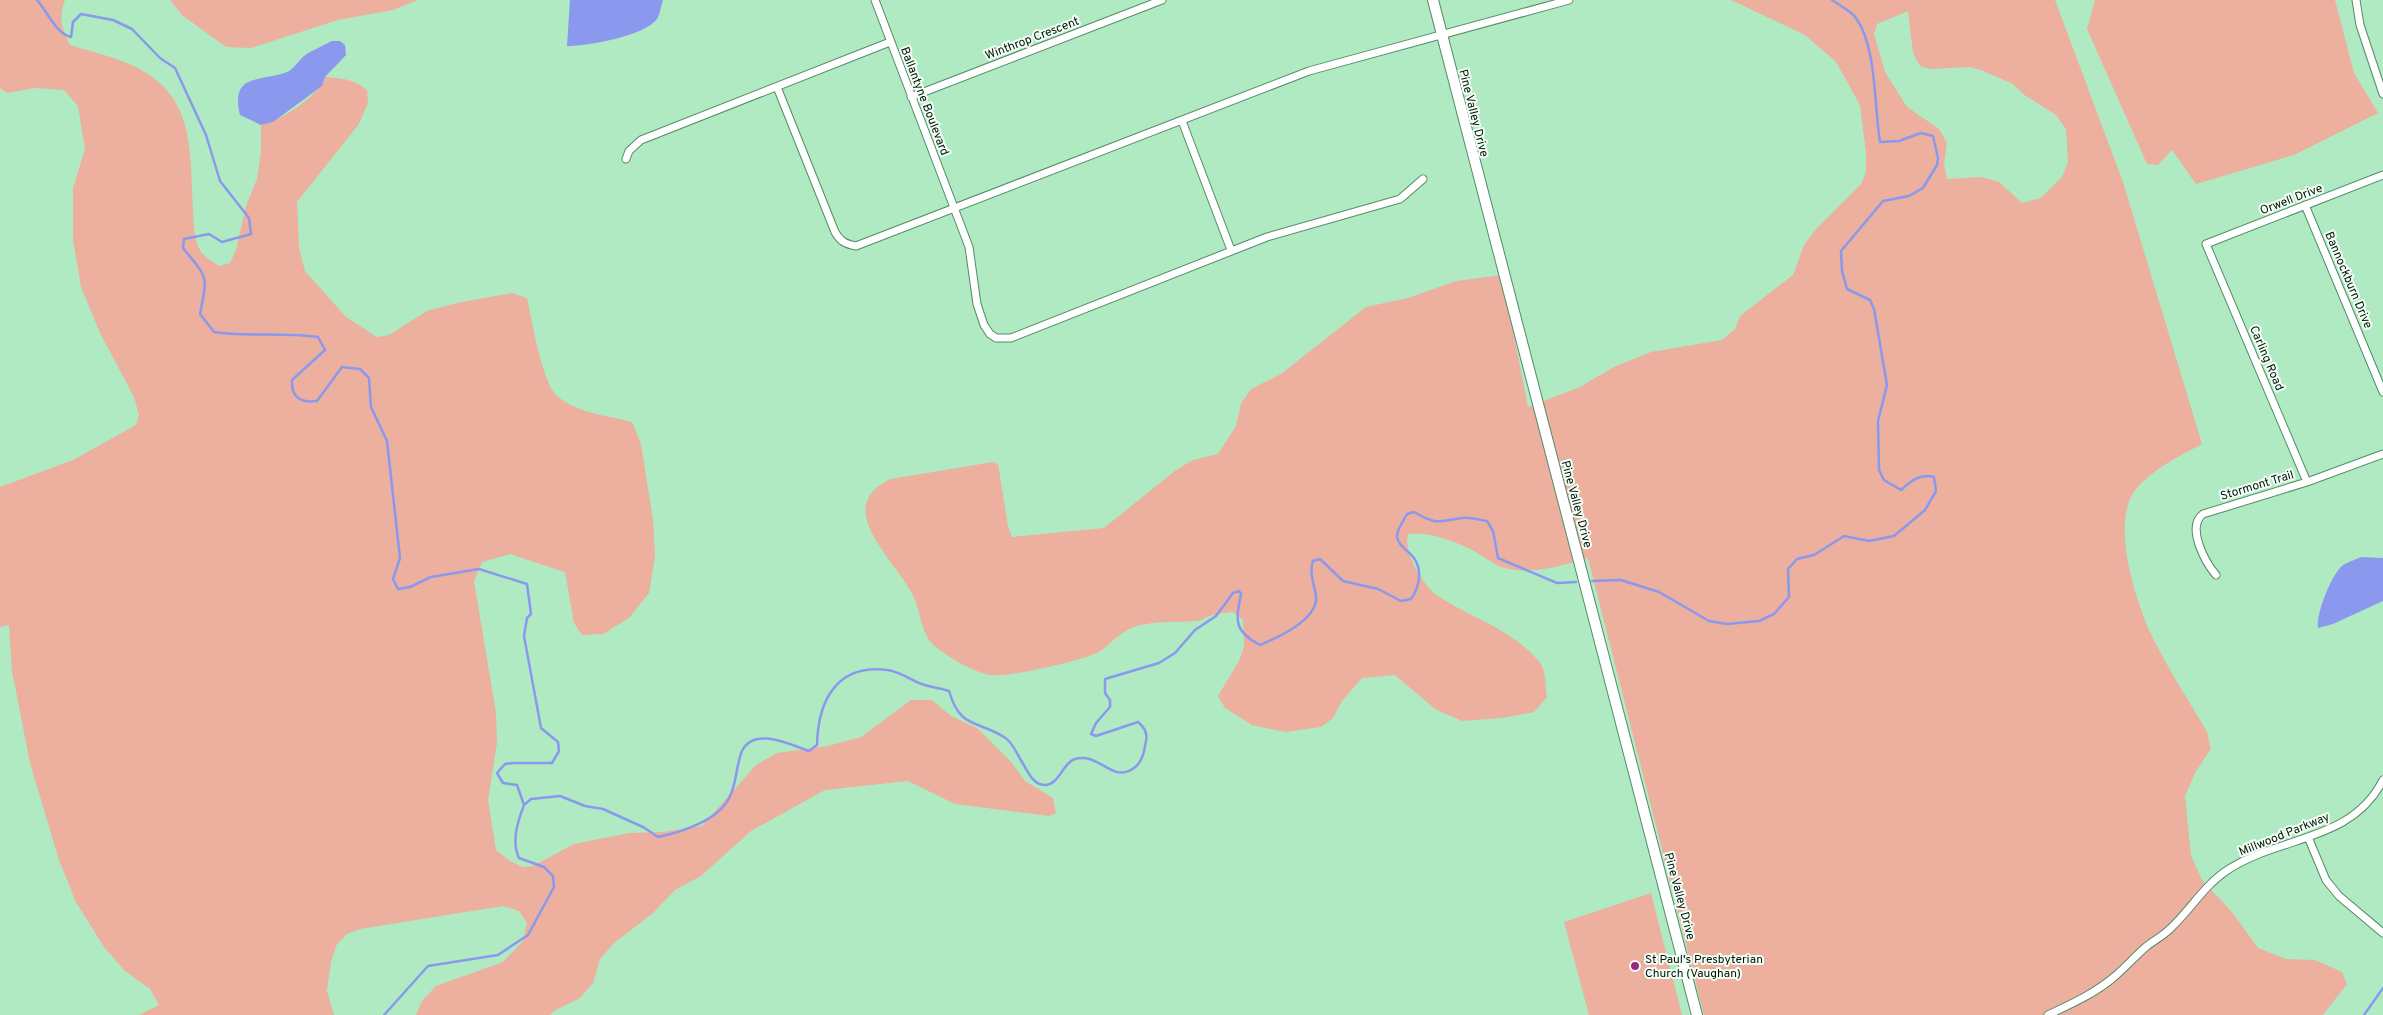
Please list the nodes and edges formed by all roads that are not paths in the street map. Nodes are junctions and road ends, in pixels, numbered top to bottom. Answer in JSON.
{"nodes":[{"id":1,"x":875,"y":0,"type":"edge"},
{"id":2,"x":1162,"y":0,"type":"edge"},
{"id":3,"x":1433,"y":0,"type":"edge"},
{"id":4,"x":1569,"y":0,"type":"edge"},
{"id":5,"x":2356,"y":0,"type":"edge"},
{"id":6,"x":1441,"y":34,"type":"junction"},
{"id":7,"x":890,"y":42,"type":"junction"},
{"id":8,"x":778,"y":87,"type":"junction"},
{"id":9,"x":2383,"y":94,"type":"edge"},
{"id":10,"x":911,"y":97,"type":"junction"},
{"id":11,"x":1182,"y":121,"type":"junction"},
{"id":12,"x":626,"y":159,"type":"dead end"},
{"id":13,"x":2383,"y":175,"type":"edge"},
{"id":14,"x":1423,"y":179,"type":"dead end"},
{"id":15,"x":2305,"y":205,"type":"junction"},
{"id":16,"x":955,"y":209,"type":"junction"},
{"id":17,"x":2206,"y":244,"type":"joint"},
{"id":18,"x":1231,"y":250,"type":"junction"},
{"id":19,"x":2383,"y":392,"type":"edge"},
{"id":20,"x":2383,"y":454,"type":"edge"},
{"id":21,"x":2307,"y":482,"type":"junction"},
{"id":22,"x":2216,"y":575,"type":"dead end"},
{"id":23,"x":2383,"y":780,"type":"edge"},
{"id":24,"x":2308,"y":837,"type":"junction"},
{"id":25,"x":2383,"y":933,"type":"edge"},
{"id":26,"x":1697,"y":1015,"type":"edge"},
{"id":27,"x":2048,"y":1015,"type":"edge"}],
"edges":[{"from":1,"to":7,"type":"street","name":"Ballantyne Boulevard"},
{"from":2,"to":10,"type":"street","name":"Winthrop Crescent"},
{"from":3,"to":6,"type":"street","name":"Pine Valley Drive"},
{"from":4,"to":6,"type":"street"},
{"from":5,"to":9,"type":"street"},
{"from":6,"to":11,"type":"street"},
{"from":6,"to":26,"type":"street","name":"Pine Valley Drive"},
{"from":7,"to":8,"type":"street"},
{"from":7,"to":10,"type":"street","name":"Ballantyne Boulevard"},
{"from":8,"to":12,"type":"street"},
{"from":8,"to":16,"type":"street"},
{"from":10,"to":16,"type":"street","name":"Ballantyne Boulevard"},
{"from":11,"to":16,"type":"street"},
{"from":11,"to":18,"type":"street"},
{"from":13,"to":15,"type":"street","name":"Orwell Drive"},
{"from":14,"to":18,"type":"street","name":"Ballantyne Boulevard"},
{"from":15,"to":17,"type":"street","name":"Orwell Drive"},
{"from":15,"to":19,"type":"street","name":"Bannockburn Drive"},
{"from":16,"to":18,"type":"street","name":"Ballantyne Boulevard"},
{"from":17,"to":21,"type":"street","name":"Carling Road"},
{"from":20,"to":21,"type":"street","name":"Stormont Trail"},
{"from":21,"to":22,"type":"street","name":"Stormont Trail"},
{"from":23,"to":24,"type":"street","name":"Millwood Parkway"},
{"from":24,"to":25,"type":"street"},
{"from":24,"to":27,"type":"street","name":"Millwood Parkway"}]}
